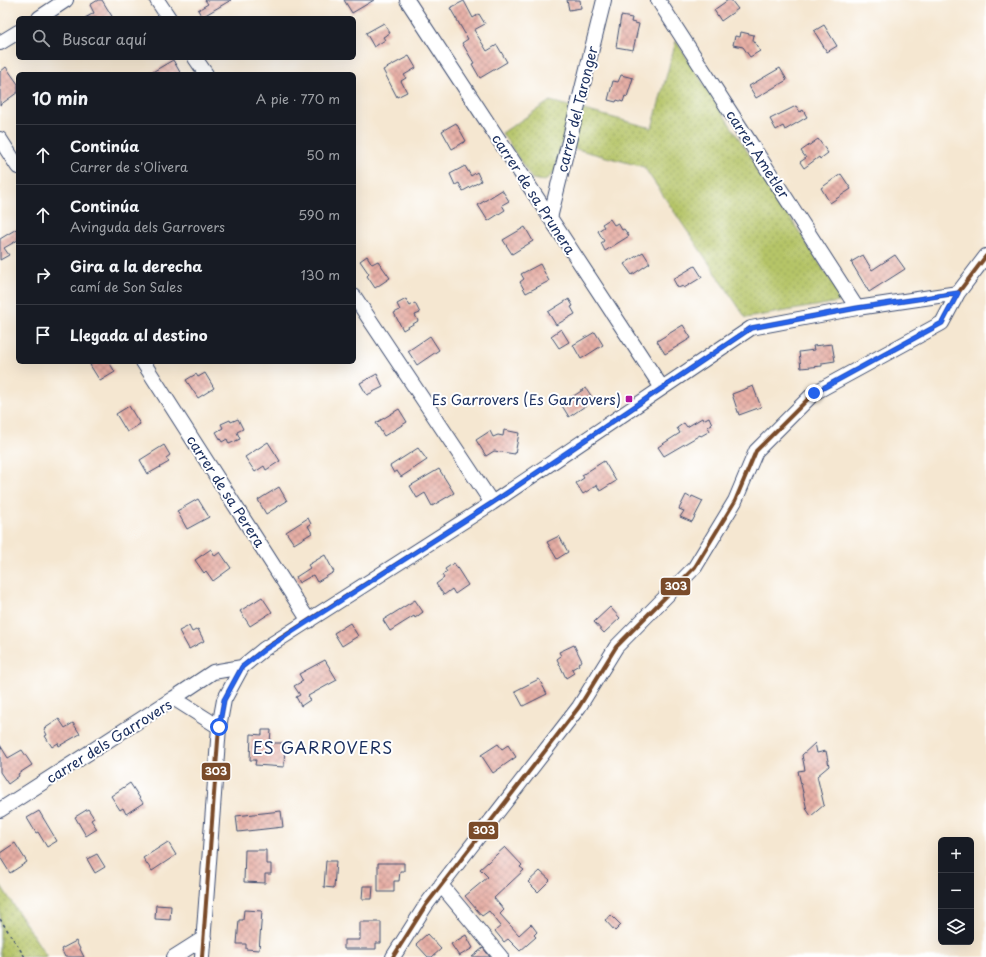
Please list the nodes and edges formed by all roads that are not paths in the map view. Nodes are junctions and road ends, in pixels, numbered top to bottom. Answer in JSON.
{"nodes":[{"id":1,"x":66,"y":0,"type":"edge"},
{"id":2,"x":157,"y":0,"type":"edge"},
{"id":3,"x":407,"y":0,"type":"edge"},
{"id":4,"x":604,"y":0,"type":"edge"},
{"id":5,"x":658,"y":0,"type":"edge"},
{"id":6,"x":42,"y":16,"type":"edge"},
{"id":7,"x":168,"y":16,"type":"edge"},
{"id":8,"x":16,"y":33,"type":"edge"},
{"id":9,"x":0,"y":44,"type":"edge"},
{"id":10,"x":196,"y":60,"type":"edge"},
{"id":11,"x":205,"y":72,"type":"edge"},
{"id":12,"x":0,"y":139,"type":"edge"},
{"id":13,"x":16,"y":164,"type":"edge"},
{"id":14,"x":550,"y":218,"type":"junction"},
{"id":15,"x":986,"y":256,"type":"edge"},
{"id":16,"x":958,"y":293,"type":"junction"},
{"id":17,"x":356,"y":299,"type":"edge"},
{"id":18,"x":857,"y":308,"type":"junction"},
{"id":19,"x":144,"y":364,"type":"edge"},
{"id":20,"x":662,"y":388,"type":"junction"},
{"id":21,"x":492,"y":503,"type":"junction"},
{"id":22,"x":309,"y":621,"type":"junction"},
{"id":23,"x":242,"y":667,"type":"junction"},
{"id":24,"x":174,"y":698,"type":"junction"},
{"id":25,"x":219,"y":727,"type":"junction"},
{"id":26,"x":0,"y":810,"type":"edge"},
{"id":27,"x":441,"y":885,"type":"junction"},
{"id":28,"x":204,"y":938,"type":"junction"},
{"id":29,"x":174,"y":957,"type":"edge"},
{"id":30,"x":202,"y":957,"type":"edge"},
{"id":31,"x":393,"y":957,"type":"edge"},
{"id":32,"x":501,"y":957,"type":"edge"}],
"edges":[{"from":1,"to":6,"type":"street"},
{"from":2,"to":7,"type":"street"},
{"from":3,"to":14,"type":"street","name":"carrer de sa Prunera"},
{"from":4,"to":14,"type":"street","name":"carrer del Taronger"},
{"from":5,"to":18,"type":"street","name":"carrer Ametler"},
{"from":8,"to":9,"type":"street"},
{"from":10,"to":11,"type":"street"},
{"from":12,"to":13,"type":"street"},
{"from":14,"to":20,"type":"street","name":"carrer de sa Prunera"},
{"from":15,"to":16,"type":"street"},
{"from":16,"to":18,"type":"street"},
{"from":16,"to":27,"type":"street"},
{"from":17,"to":21,"type":"street"},
{"from":18,"to":20,"type":"street"},
{"from":19,"to":22,"type":"street","name":"carrer de sa Perera"},
{"from":20,"to":21,"type":"street"},
{"from":21,"to":22,"type":"street"},
{"from":22,"to":23,"type":"street"},
{"from":23,"to":24,"type":"street"},
{"from":23,"to":25,"type":"street"},
{"from":24,"to":25,"type":"street","name":"carrer dels Garrovers"},
{"from":24,"to":26,"type":"street","name":"carrer dels Garrovers"},
{"from":25,"to":28,"type":"street"},
{"from":27,"to":31,"type":"street"},
{"from":27,"to":32,"type":"street"},
{"from":28,"to":29,"type":"street"},
{"from":28,"to":30,"type":"street"}]}
